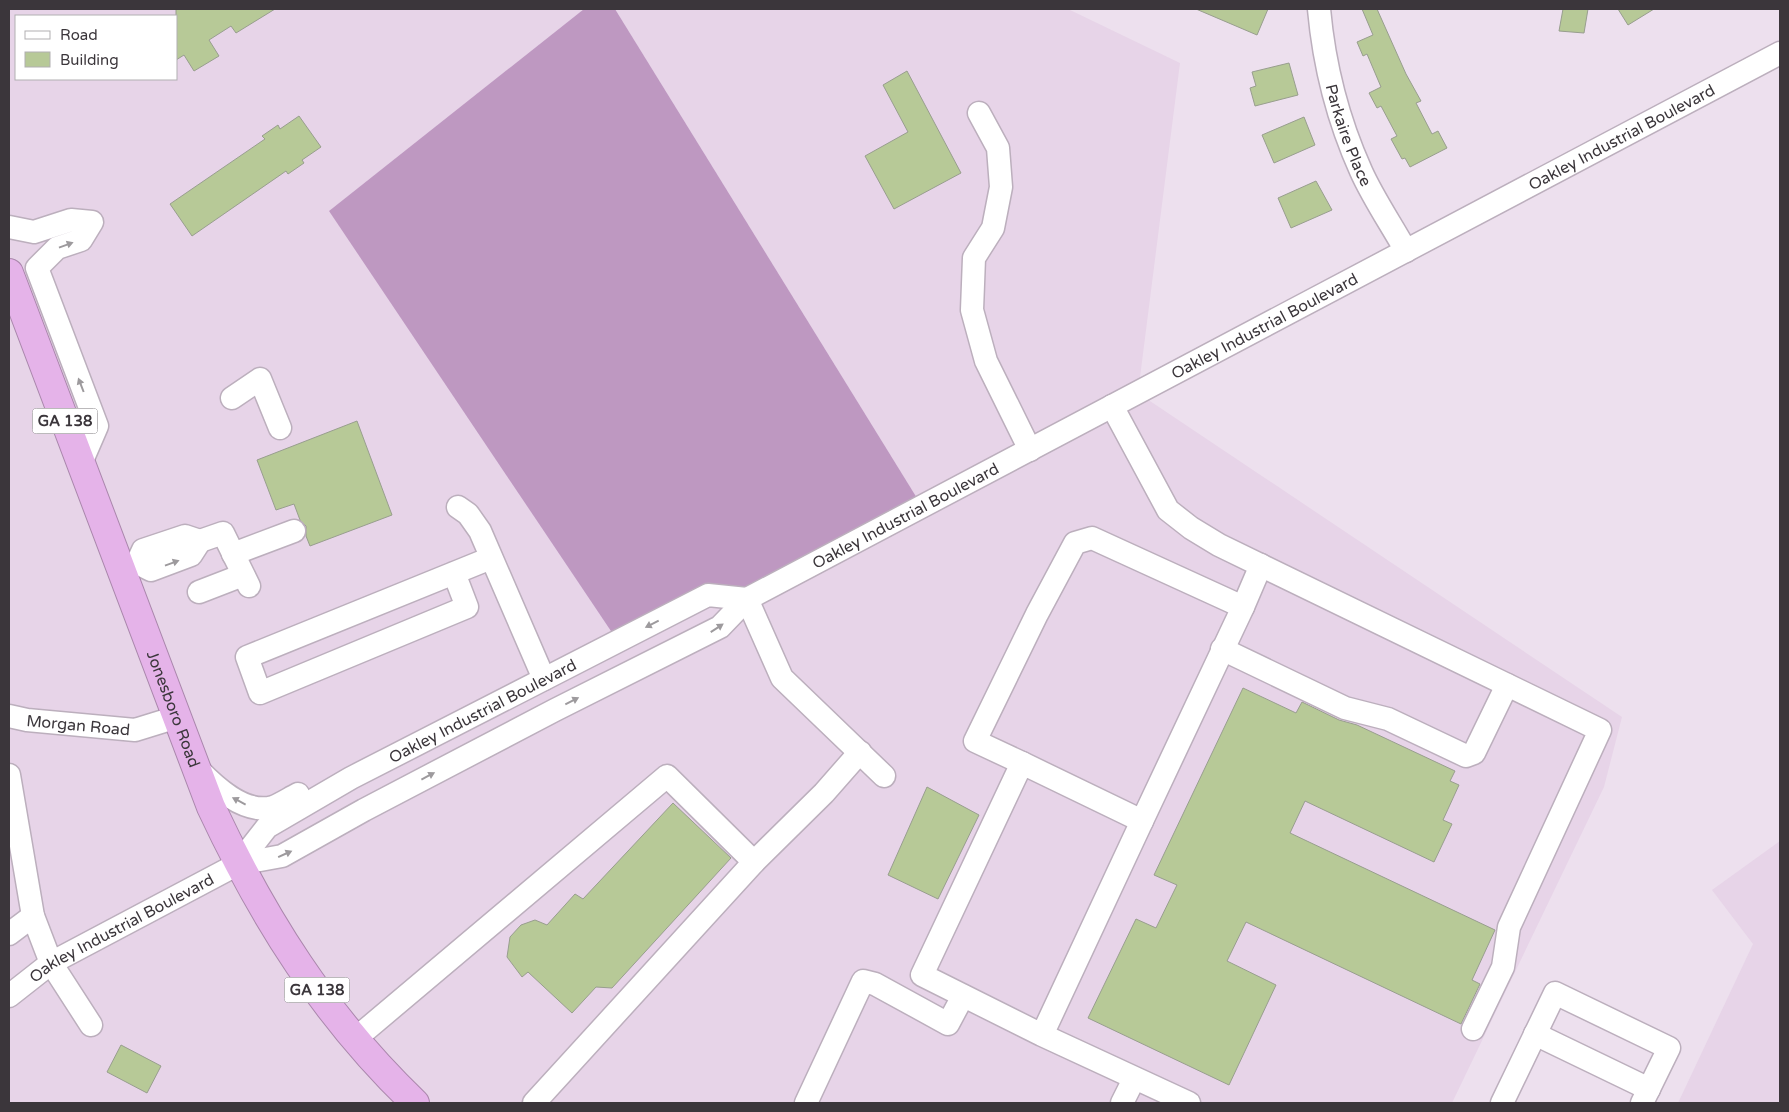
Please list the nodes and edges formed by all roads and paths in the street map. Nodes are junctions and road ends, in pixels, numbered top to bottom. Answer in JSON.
{"nodes":[{"id":1,"x":1319,"y":9,"type":"edge"},
{"id":2,"x":1780,"y":53,"type":"edge"},
{"id":3,"x":979,"y":113,"type":"dead end"},
{"id":4,"x":9,"y":226,"type":"edge"},
{"id":5,"x":1406,"y":250,"type":"junction"},
{"id":6,"x":9,"y":273,"type":"edge"},
{"id":7,"x":232,"y":398,"type":"dead end"},
{"id":8,"x":1112,"y":406,"type":"junction"},
{"id":9,"x":280,"y":428,"type":"dead end"},
{"id":10,"x":1030,"y":450,"type":"junction"},
{"id":11,"x":81,"y":463,"type":"junction"},
{"id":12,"x":458,"y":507,"type":"dead end"},
{"id":13,"x":294,"y":531,"type":"dead end"},
{"id":14,"x":233,"y":554,"type":"junction"},
{"id":15,"x":492,"y":558,"type":"junction"},
{"id":16,"x":1262,"y":565,"type":"junction"},
{"id":17,"x":129,"y":566,"type":"junction"},
{"id":18,"x":454,"y":573,"type":"junction"},
{"id":19,"x":199,"y":592,"type":"dead end"},
{"id":20,"x":746,"y":599,"type":"junction"},
{"id":21,"x":1242,"y":606,"type":"junction"},
{"id":22,"x":1222,"y":650,"type":"junction"},
{"id":23,"x":544,"y":679,"type":"junction"},
{"id":24,"x":1508,"y":685,"type":"junction"},
{"id":25,"x":9,"y":716,"type":"edge"},
{"id":26,"x":177,"y":717,"type":"junction"},
{"id":27,"x":442,"y":732,"type":"junction"},
{"id":28,"x":860,"y":752,"type":"junction"},
{"id":29,"x":1022,"y":763,"type":"junction"},
{"id":30,"x":196,"y":767,"type":"junction"},
{"id":31,"x":9,"y":775,"type":"edge"},
{"id":32,"x":884,"y":776,"type":"dead end"},
{"id":33,"x":1142,"y":821,"type":"junction"},
{"id":34,"x":754,"y":862,"type":"junction"},
{"id":35,"x":238,"y":864,"type":"junction"},
{"id":36,"x":34,"y":916,"type":"junction"},
{"id":37,"x":9,"y":934,"type":"edge"},
{"id":38,"x":51,"y":963,"type":"junction"},
{"id":39,"x":9,"y":996,"type":"edge"},
{"id":40,"x":963,"y":996,"type":"junction"},
{"id":41,"x":91,"y":1025,"type":"dead end"},
{"id":42,"x":1474,"y":1028,"type":"dead end"},
{"id":43,"x":1535,"y":1034,"type":"junction"},
{"id":44,"x":1042,"y":1035,"type":"junction"},
{"id":45,"x":355,"y":1039,"type":"junction"},
{"id":46,"x":1144,"y":1090,"type":"edge"},
{"id":47,"x":1645,"y":1096,"type":"edge"},
{"id":48,"x":1504,"y":1102,"type":"edge"},
{"id":49,"x":415,"y":1103,"type":"edge"},
{"id":50,"x":534,"y":1103,"type":"edge"},
{"id":51,"x":806,"y":1103,"type":"edge"},
{"id":52,"x":1122,"y":1103,"type":"edge"},
{"id":53,"x":1190,"y":1103,"type":"edge"}],
"edges":[{"from":1,"to":5,"type":"street","name":"Parkaire Place"},
{"from":2,"to":5,"type":"street","name":"Oakley Industrial Boulevard"},
{"from":3,"to":10,"type":"street"},
{"from":11,"to":4,"type":"street","one_way":true},
{"from":5,"to":8,"type":"street","name":"Oakley Industrial Boulevard"},
{"from":6,"to":11,"type":"highway","name":"Jonesboro Road","number":"GA 138"},
{"from":7,"to":9,"type":"street"},
{"from":8,"to":10,"type":"street","name":"Oakley Industrial Boulevard"},
{"from":8,"to":16,"type":"street"},
{"from":10,"to":20,"type":"street","name":"Oakley Industrial Boulevard"},
{"from":11,"to":17,"type":"highway","name":"Jonesboro Road","number":"GA 138"},
{"from":12,"to":15,"type":"street"},
{"from":13,"to":14,"type":"street"},
{"from":14,"to":17,"type":"street"},
{"from":14,"to":19,"type":"street"},
{"from":15,"to":18,"type":"street"},
{"from":15,"to":23,"type":"street"},
{"from":16,"to":21,"type":"street"},
{"from":16,"to":24,"type":"street"},
{"from":17,"to":26,"type":"highway","name":"Jonesboro Road","number":"GA 138"},
{"from":18,"to":18,"type":"street"},
{"from":20,"to":23,"type":"street","name":"Oakley Industrial Boulevard","one_way":true},
{"from":20,"to":28,"type":"street"},
{"from":35,"to":20,"type":"street","name":"Oakley Industrial Boulevard","one_way":true},
{"from":21,"to":22,"type":"street"},
{"from":21,"to":29,"type":"street"},
{"from":22,"to":24,"type":"street"},
{"from":22,"to":33,"type":"street"},
{"from":23,"to":27,"type":"street","name":"Oakley Industrial Boulevard"},
{"from":24,"to":42,"type":"street"},
{"from":25,"to":26,"type":"street","name":"Morgan Road"},
{"from":26,"to":30,"type":"highway","name":"Jonesboro Road","number":"GA 138"},
{"from":27,"to":30,"type":"street","one_way":true},
{"from":27,"to":35,"type":"street","name":"Oakley Industrial Boulevard"},
{"from":28,"to":32,"type":"street"},
{"from":28,"to":34,"type":"street"},
{"from":29,"to":33,"type":"street"},
{"from":29,"to":40,"type":"street"},
{"from":30,"to":35,"type":"highway","name":"Jonesboro Road","number":"GA 138"},
{"from":31,"to":36,"type":"street"},
{"from":33,"to":44,"type":"street"},
{"from":34,"to":45,"type":"street"},
{"from":34,"to":50,"type":"street"},
{"from":35,"to":38,"type":"street","name":"Oakley Industrial Boulevard"},
{"from":35,"to":45,"type":"highway","name":"Jonesboro Road","number":"GA 138"},
{"from":36,"to":37,"type":"street"},
{"from":36,"to":38,"type":"street"},
{"from":38,"to":39,"type":"street","name":"Oakley Industrial Boulevard"},
{"from":38,"to":41,"type":"street"},
{"from":40,"to":44,"type":"street"},
{"from":40,"to":51,"type":"street"},
{"from":43,"to":47,"type":"street"},
{"from":43,"to":47,"type":"street"},
{"from":43,"to":48,"type":"street"},
{"from":44,"to":46,"type":"street"},
{"from":45,"to":49,"type":"highway","name":"Jonesboro Road","number":"GA 138"},
{"from":46,"to":52,"type":"street"},
{"from":46,"to":53,"type":"street"}]}
